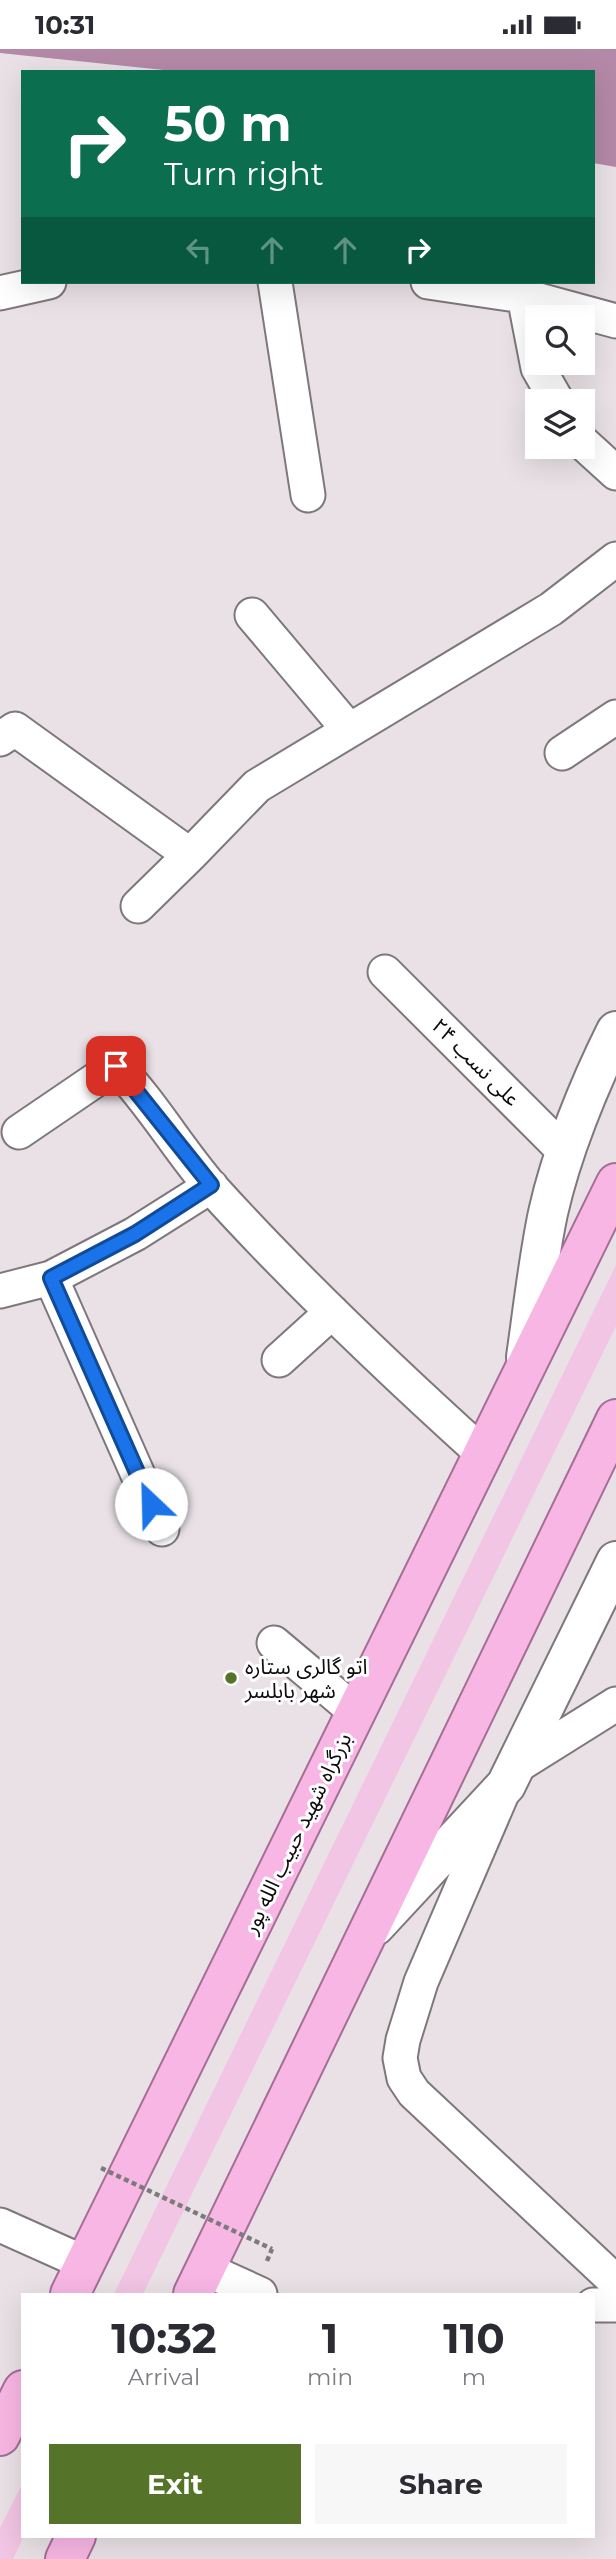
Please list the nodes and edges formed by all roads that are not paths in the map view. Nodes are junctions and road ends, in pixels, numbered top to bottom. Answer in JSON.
{"nodes":[{"id":1,"x":40,"y":284,"type":"edge"},
{"id":2,"x":275,"y":284,"type":"edge"},
{"id":3,"x":442,"y":284,"type":"edge"},
{"id":4,"x":0,"y":293,"type":"edge"},
{"id":5,"x":524,"y":296,"type":"junction"},
{"id":6,"x":616,"y":321,"type":"edge"},
{"id":7,"x":550,"y":389,"type":"edge"},
{"id":8,"x":595,"y":454,"type":"edge"},
{"id":9,"x":616,"y":473,"type":"edge"},
{"id":10,"x":308,"y":495,"type":"dead end"},
{"id":11,"x":616,"y":559,"type":"edge"},
{"id":12,"x":252,"y":615,"type":"dead end"},
{"id":13,"x":616,"y":717,"type":"edge"},
{"id":14,"x":349,"y":730,"type":"junction"},
{"id":15,"x":0,"y":739,"type":"edge"},
{"id":16,"x":562,"y":753,"type":"dead end"},
{"id":17,"x":190,"y":855,"type":"junction"},
{"id":18,"x":138,"y":906,"type":"dead end"},
{"id":19,"x":385,"y":972,"type":"dead end"},
{"id":20,"x":616,"y":1031,"type":"edge"},
{"id":21,"x":19,"y":1132,"type":"dead end"},
{"id":22,"x":566,"y":1153,"type":"junction"},
{"id":23,"x":616,"y":1183,"type":"edge"},
{"id":24,"x":211,"y":1185,"type":"junction"},
{"id":25,"x":51,"y":1278,"type":"junction"},
{"id":26,"x":0,"y":1291,"type":"edge"},
{"id":27,"x":332,"y":1312,"type":"junction"},
{"id":28,"x":279,"y":1360,"type":"dead end"},
{"id":29,"x":525,"y":1369,"type":"junction"},
{"id":30,"x":616,"y":1419,"type":"edge"},
{"id":31,"x":483,"y":1454,"type":"junction"},
{"id":32,"x":162,"y":1529,"type":"dead end"},
{"id":33,"x":616,"y":1561,"type":"edge"},
{"id":34,"x":274,"y":1643,"type":"dead end"},
{"id":35,"x":616,"y":1704,"type":"edge"},
{"id":36,"x":356,"y":1712,"type":"junction"},
{"id":37,"x":511,"y":1775,"type":"junction"},
{"id":38,"x":366,"y":1935,"type":"junction"},
{"id":39,"x":0,"y":2225,"type":"edge"},
{"id":40,"x":77,"y":2279,"type":"edge"},
{"id":41,"x":199,"y":2282,"type":"edge"},
{"id":42,"x":616,"y":2282,"type":"edge"},
{"id":43,"x":257,"y":2292,"type":"edge"},
{"id":44,"x":595,"y":2305,"type":"edge"},
{"id":45,"x":616,"y":2305,"type":"edge"},
{"id":46,"x":21,"y":2394,"type":"edge"},
{"id":47,"x":0,"y":2436,"type":"edge"},
{"id":48,"x":75,"y":2538,"type":"edge"},
{"id":49,"x":65,"y":2559,"type":"edge"}],
"edges":[{"from":1,"to":4,"type":"street"},
{"from":2,"to":10,"type":"street"},
{"from":3,"to":5,"type":"street"},
{"from":5,"to":6,"type":"street"},
{"from":5,"to":7,"type":"street"},
{"from":8,"to":9,"type":"street"},
{"from":11,"to":14,"type":"street"},
{"from":12,"to":14,"type":"street"},
{"from":13,"to":16,"type":"street"},
{"from":14,"to":17,"type":"street"},
{"from":15,"to":17,"type":"street"},
{"from":17,"to":18,"type":"street"},
{"from":19,"to":22,"type":"street","name":"علی نسب ۲۴"},
{"from":20,"to":22,"type":"main road"},
{"from":21,"to":24,"type":"street"},
{"from":22,"to":29,"type":"main road"},
{"from":23,"to":29,"type":"highway","name":"بزرگراه شهید حبیب الله پور"},
{"from":24,"to":25,"type":"street"},
{"from":24,"to":27,"type":"street"},
{"from":25,"to":26,"type":"street"},
{"from":25,"to":32,"type":"street"},
{"from":27,"to":28,"type":"street"},
{"from":27,"to":31,"type":"street"},
{"from":29,"to":31,"type":"highway","name":"بزرگراه شهید حبیب الله پور"},
{"from":30,"to":38,"type":"highway"},
{"from":31,"to":36,"type":"highway","name":"بزرگراه شهید حبیب الله پور"},
{"from":33,"to":37,"type":"main road"},
{"from":34,"to":36,"type":"street"},
{"from":35,"to":37,"type":"street"},
{"from":36,"to":40,"type":"highway","name":"بزرگراه شهید حبیب الله پور"},
{"from":37,"to":38,"type":"main road"},
{"from":37,"to":42,"type":"street"},
{"from":38,"to":41,"type":"highway"},
{"from":39,"to":40,"type":"street"},
{"from":41,"to":43,"type":"street"},
{"from":44,"to":45,"type":"street"},
{"from":46,"to":47,"type":"highway"},
{"from":48,"to":49,"type":"highway"}]}
